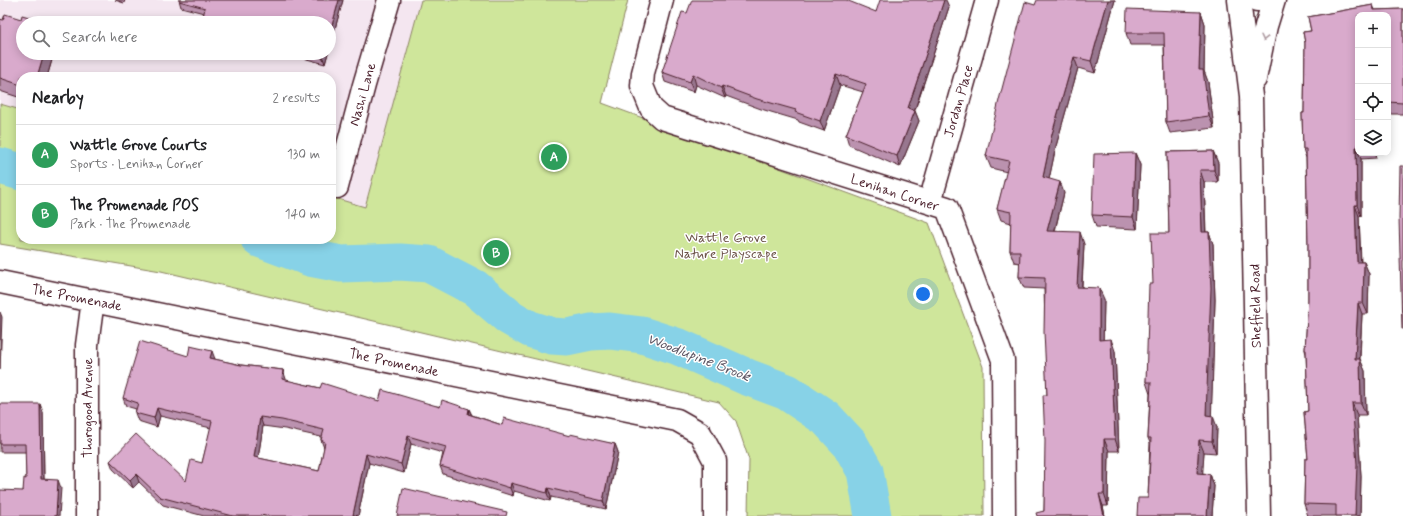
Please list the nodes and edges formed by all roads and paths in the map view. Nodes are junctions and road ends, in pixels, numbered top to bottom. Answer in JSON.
{"nodes":[{"id":1,"x":389,"y":0,"type":"edge"},
{"id":2,"x":662,"y":0,"type":"edge"},
{"id":3,"x":987,"y":0,"type":"edge"},
{"id":4,"x":1239,"y":0,"type":"edge"},
{"id":5,"x":1274,"y":0,"type":"edge"},
{"id":6,"x":1251,"y":96,"type":"junction"},
{"id":7,"x":337,"y":187,"type":"dead end"},
{"id":8,"x":930,"y":202,"type":"junction"},
{"id":9,"x":0,"y":282,"type":"edge"},
{"id":10,"x":93,"y":300,"type":"junction"},
{"id":11,"x":87,"y":516,"type":"edge"},
{"id":12,"x":715,"y":516,"type":"edge"},
{"id":13,"x":1004,"y":516,"type":"edge"},
{"id":14,"x":1259,"y":516,"type":"edge"}],
"edges":[{"from":1,"to":7,"type":"street","name":"Nashi Lane"},
{"from":2,"to":8,"type":"street","name":"Lenihan Corner"},
{"from":3,"to":8,"type":"street","name":"Jordan Place"},
{"from":4,"to":6,"type":"street","name":"Sheffield Road"},
{"from":5,"to":6,"type":"street","name":"Sheffield Road","one_way":true},
{"from":6,"to":14,"type":"street","name":"Sheffield Road"},
{"from":8,"to":13,"type":"street","name":"Lenihan Corner"},
{"from":9,"to":10,"type":"street","name":"The Promenade"},
{"from":10,"to":11,"type":"street","name":"Thorogood Avenue"},
{"from":10,"to":12,"type":"street","name":"The Promenade"}]}
